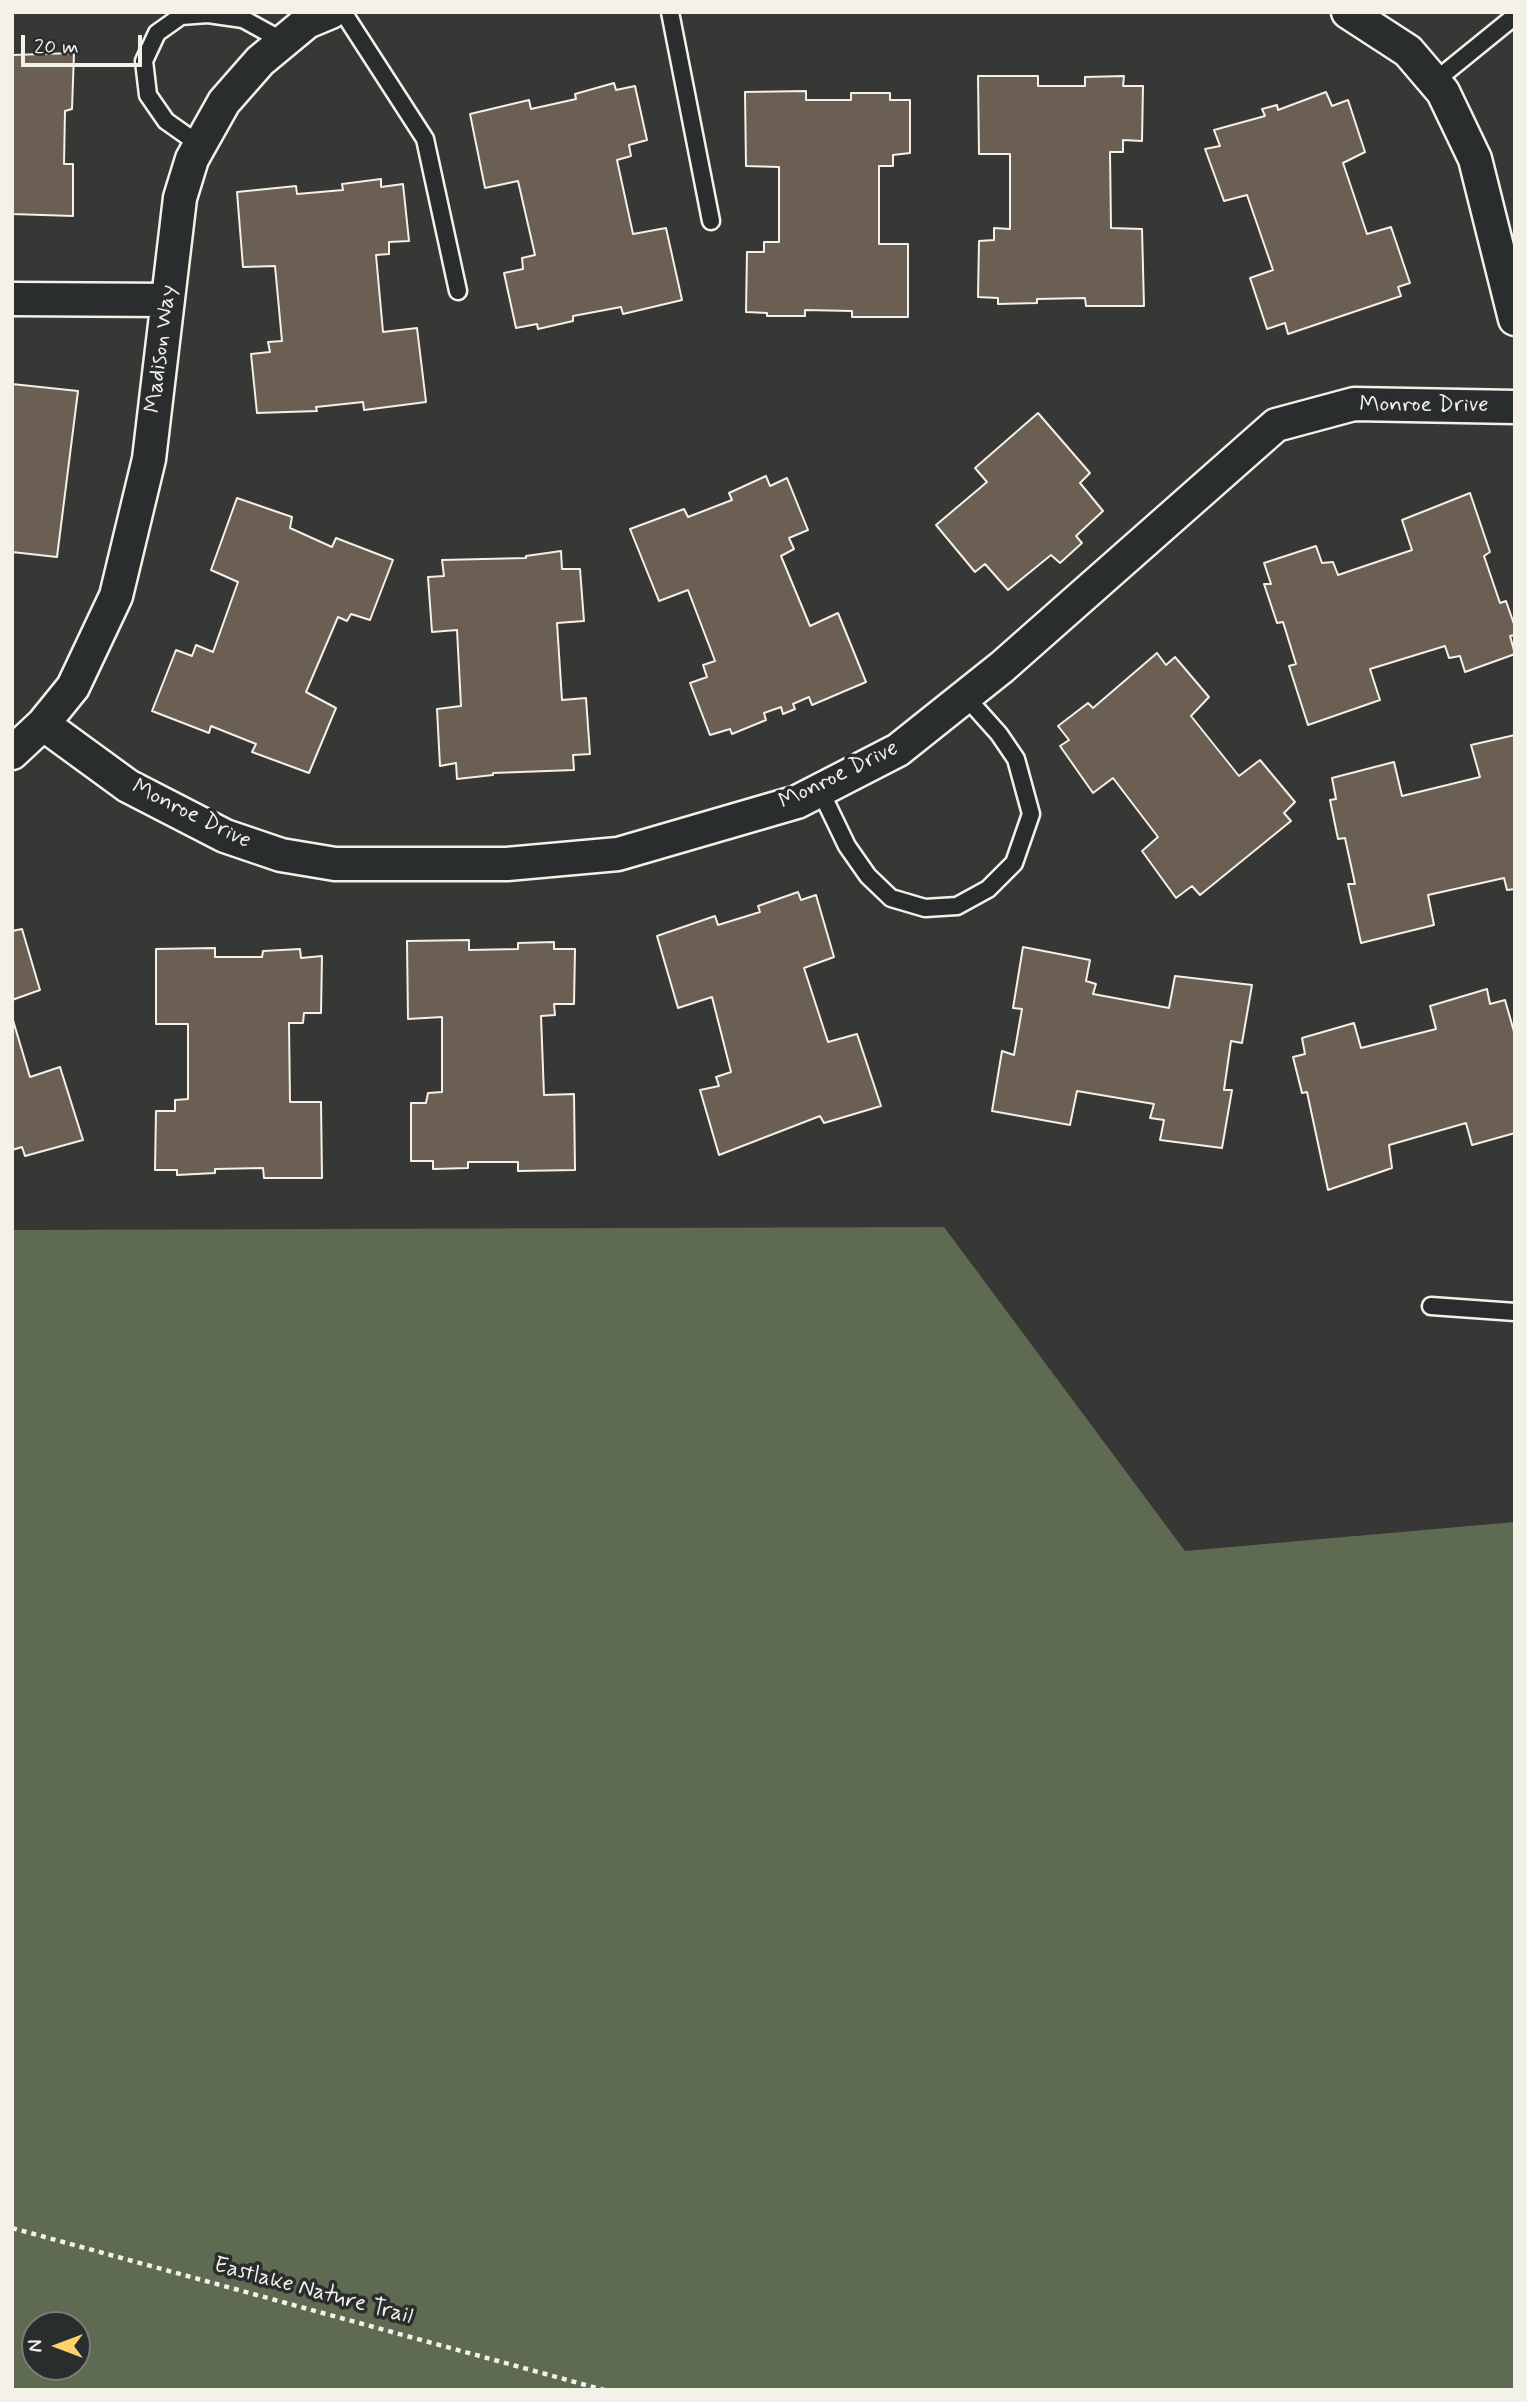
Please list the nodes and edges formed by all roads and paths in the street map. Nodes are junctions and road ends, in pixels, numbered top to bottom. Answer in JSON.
{"nodes":[{"id":1,"x":331,"y":12,"type":"edge"},
{"id":2,"x":343,"y":12,"type":"edge"},
{"id":3,"x":670,"y":12,"type":"edge"},
{"id":4,"x":1348,"y":12,"type":"edge"},
{"id":5,"x":1515,"y":16,"type":"edge"},
{"id":6,"x":283,"y":41,"type":"junction"},
{"id":7,"x":1435,"y":81,"type":"junction"},
{"id":8,"x":200,"y":145,"type":"junction"},
{"id":9,"x":711,"y":221,"type":"dead end"},
{"id":10,"x":458,"y":290,"type":"dead end"},
{"id":11,"x":12,"y":299,"type":"edge"},
{"id":12,"x":168,"y":300,"type":"junction"},
{"id":13,"x":1515,"y":319,"type":"edge"},
{"id":14,"x":1515,"y":407,"type":"edge"},
{"id":15,"x":965,"y":696,"type":"junction"},
{"id":16,"x":43,"y":724,"type":"junction"},
{"id":17,"x":12,"y":753,"type":"edge"},
{"id":18,"x":820,"y":790,"type":"junction"},
{"id":19,"x":1431,"y":1306,"type":"dead end"},
{"id":20,"x":1515,"y":1312,"type":"edge"},
{"id":21,"x":12,"y":2228,"type":"edge"},
{"id":22,"x":604,"y":2390,"type":"edge"}],
"edges":[{"from":1,"to":6,"type":"street","name":"Madison Way"},
{"from":2,"to":10,"type":"lane"},
{"from":3,"to":9,"type":"lane"},
{"from":4,"to":7,"type":"street"},
{"from":5,"to":7,"type":"lane"},
{"from":6,"to":8,"type":"street","name":"Madison Way"},
{"from":6,"to":8,"type":"lane"},
{"from":7,"to":13,"type":"street"},
{"from":8,"to":12,"type":"street","name":"Madison Way"},
{"from":11,"to":12,"type":"street"},
{"from":12,"to":16,"type":"street","name":"Madison Way"},
{"from":14,"to":15,"type":"street","name":"Monroe Drive"},
{"from":15,"to":18,"type":"street","name":"Monroe Drive"},
{"from":15,"to":18,"type":"lane"},
{"from":16,"to":17,"type":"street","name":"Madison Way"},
{"from":16,"to":18,"type":"street","name":"Monroe Drive"},
{"from":19,"to":20,"type":"lane"},
{"from":21,"to":22,"type":"path","name":"Eastlake Nature Trail"}]}
